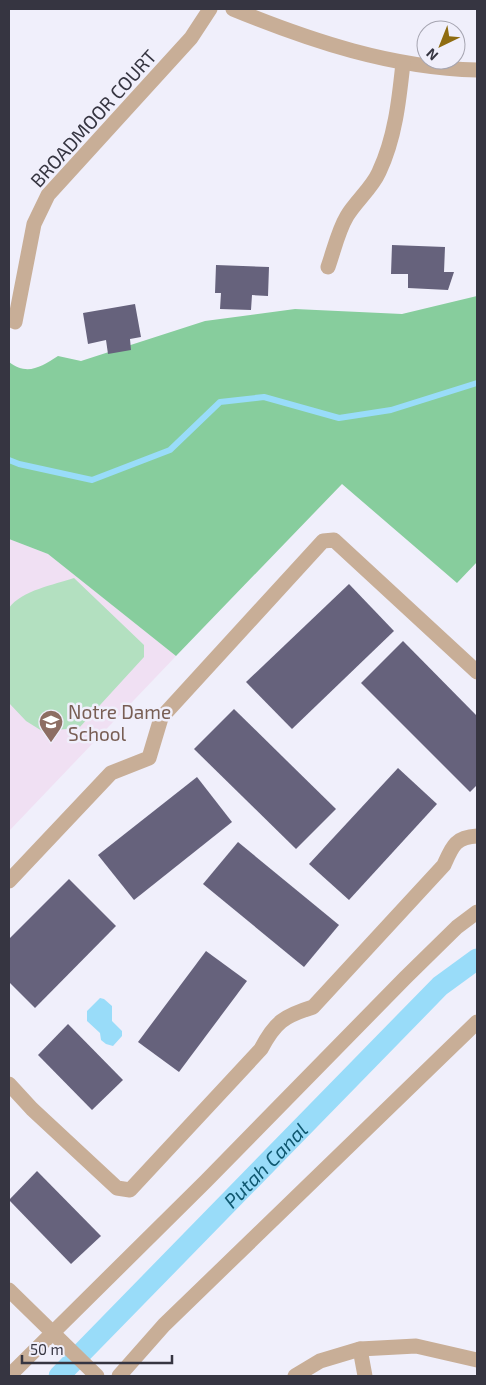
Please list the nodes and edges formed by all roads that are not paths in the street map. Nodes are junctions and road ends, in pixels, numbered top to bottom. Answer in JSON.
{"nodes":[{"id":1,"x":210,"y":9,"type":"edge"},
{"id":2,"x":233,"y":9,"type":"edge"},
{"id":3,"x":404,"y":63,"type":"junction"},
{"id":4,"x":477,"y":70,"type":"edge"},
{"id":5,"x":328,"y":267,"type":"dead end"},
{"id":6,"x":15,"y":322,"type":"dead end"},
{"id":7,"x":477,"y":672,"type":"edge"},
{"id":8,"x":477,"y":836,"type":"edge"},
{"id":9,"x":9,"y":881,"type":"edge"},
{"id":10,"x":477,"y":912,"type":"edge"},
{"id":11,"x":477,"y":1022,"type":"edge"},
{"id":12,"x":9,"y":1084,"type":"edge"},
{"id":13,"x":9,"y":1290,"type":"edge"},
{"id":14,"x":53,"y":1333,"type":"junction"},
{"id":15,"x":360,"y":1349,"type":"junction"},
{"id":16,"x":477,"y":1360,"type":"edge"},
{"id":17,"x":9,"y":1376,"type":"edge"},
{"id":18,"x":97,"y":1376,"type":"edge"},
{"id":19,"x":119,"y":1376,"type":"edge"},
{"id":20,"x":295,"y":1376,"type":"edge"},
{"id":21,"x":365,"y":1376,"type":"edge"}],
"edges":[{"from":1,"to":6,"type":"street","name":"BROADMOOR COURT"},
{"from":2,"to":3,"type":"street"},
{"from":3,"to":4,"type":"street"},
{"from":3,"to":5,"type":"street"},
{"from":7,"to":9,"type":"street"},
{"from":8,"to":12,"type":"street"},
{"from":10,"to":14,"type":"street"},
{"from":11,"to":19,"type":"street"},
{"from":13,"to":14,"type":"street"},
{"from":14,"to":17,"type":"street"},
{"from":14,"to":18,"type":"street"},
{"from":15,"to":16,"type":"street"},
{"from":15,"to":20,"type":"street"},
{"from":15,"to":21,"type":"street"}]}
